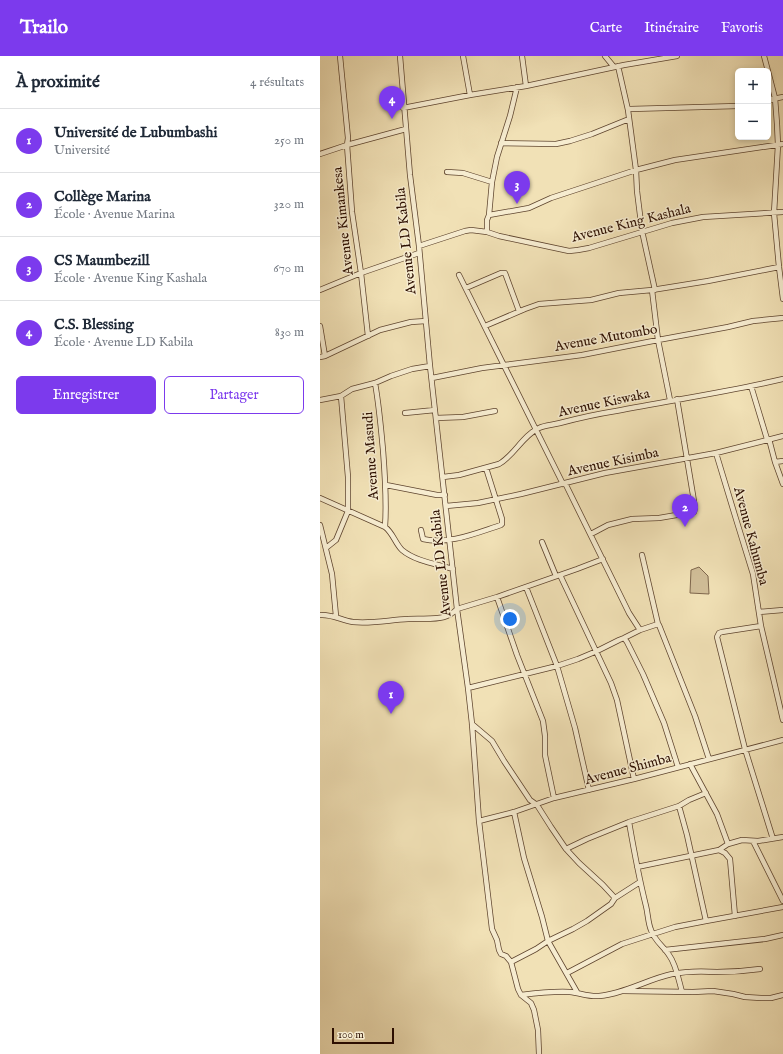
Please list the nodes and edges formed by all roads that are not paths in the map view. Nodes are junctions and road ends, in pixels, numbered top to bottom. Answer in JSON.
{"nodes":[{"id":1,"x":340,"y":56,"type":"edge"},
{"id":2,"x":400,"y":56,"type":"edge"},
{"id":3,"x":463,"y":56,"type":"edge"},
{"id":4,"x":522,"y":56,"type":"edge"},
{"id":5,"x":605,"y":56,"type":"edge"},
{"id":6,"x":677,"y":56,"type":"edge"},
{"id":7,"x":764,"y":56,"type":"edge"},
{"id":8,"x":616,"y":67,"type":"junction"},
{"id":9,"x":767,"y":68,"type":"edge"},
{"id":10,"x":771,"y":83,"type":"edge"},
{"id":11,"x":526,"y":86,"type":"junction"},
{"id":12,"x":517,"y":87,"type":"junction"},
{"id":13,"x":470,"y":95,"type":"junction"},
{"id":14,"x":783,"y":97,"type":"edge"},
{"id":15,"x":775,"y":98,"type":"junction"},
{"id":16,"x":771,"y":99,"type":"edge"},
{"id":17,"x":735,"y":106,"type":"edge"},
{"id":18,"x":404,"y":108,"type":"junction"},
{"id":19,"x":628,"y":110,"type":"junction"},
{"id":20,"x":629,"y":119,"type":"junction"},
{"id":21,"x":406,"y":129,"type":"junction"},
{"id":22,"x":501,"y":143,"type":"junction"},
{"id":23,"x":781,"y":144,"type":"edge"},
{"id":24,"x":347,"y":145,"type":"junction"},
{"id":25,"x":320,"y":154,"type":"edge"},
{"id":26,"x":636,"y":170,"type":"junction"},
{"id":27,"x":447,"y":172,"type":"dead end"},
{"id":28,"x":492,"y":182,"type":"junction"},
{"id":29,"x":783,"y":212,"type":"edge"},
{"id":30,"x":774,"y":213,"type":"junction"},
{"id":31,"x":489,"y":215,"type":"junction"},
{"id":32,"x":642,"y":231,"type":"junction"},
{"id":33,"x":487,"y":232,"type":"junction"},
{"id":34,"x":419,"y":246,"type":"junction"},
{"id":35,"x":419,"y":253,"type":"junction"},
{"id":36,"x":779,"y":266,"type":"junction"},
{"id":37,"x":361,"y":273,"type":"junction"},
{"id":38,"x":459,"y":275,"type":"dead end"},
{"id":39,"x":466,"y":288,"type":"junction"},
{"id":40,"x":320,"y":290,"type":"edge"},
{"id":41,"x":653,"y":290,"type":"junction"},
{"id":42,"x":783,"y":299,"type":"edge"},
{"id":43,"x":519,"y":311,"type":"junction"},
{"id":44,"x":783,"y":318,"type":"edge"},
{"id":45,"x":426,"y":321,"type":"junction"},
{"id":46,"x":320,"y":326,"type":"edge"},
{"id":47,"x":485,"y":326,"type":"junction"},
{"id":48,"x":368,"y":336,"type":"junction"},
{"id":49,"x":658,"y":340,"type":"junction"},
{"id":50,"x":322,"y":357,"type":"edge"},
{"id":51,"x":504,"y":365,"type":"junction"},
{"id":52,"x":430,"y":366,"type":"junction"},
{"id":53,"x":432,"y":378,"type":"junction"},
{"id":54,"x":783,"y":379,"type":"edge"},
{"id":55,"x":375,"y":383,"type":"junction"},
{"id":56,"x":751,"y":386,"type":"junction"},
{"id":57,"x":341,"y":396,"type":"junction"},
{"id":58,"x":677,"y":399,"type":"junction"},
{"id":59,"x":320,"y":400,"type":"edge"},
{"id":60,"x":670,"y":400,"type":"junction"},
{"id":61,"x":435,"y":410,"type":"junction"},
{"id":62,"x":495,"y":411,"type":"dead end"},
{"id":63,"x":405,"y":413,"type":"dead end"},
{"id":64,"x":436,"y":418,"type":"junction"},
{"id":65,"x":536,"y":430,"type":"junction"},
{"id":66,"x":783,"y":436,"type":"edge"},
{"id":67,"x":768,"y":439,"type":"junction"},
{"id":68,"x":716,"y":453,"type":"junction"},
{"id":69,"x":686,"y":458,"type":"junction"},
{"id":70,"x":783,"y":461,"type":"edge"},
{"id":71,"x":775,"y":462,"type":"junction"},
{"id":72,"x":486,"y":468,"type":"junction"},
{"id":73,"x":443,"y":477,"type":"junction"},
{"id":74,"x":564,"y":484,"type":"junction"},
{"id":75,"x":783,"y":484,"type":"edge"},
{"id":76,"x":386,"y":485,"type":"junction"},
{"id":77,"x":445,"y":495,"type":"junction"},
{"id":78,"x":320,"y":498,"type":"edge"},
{"id":79,"x":495,"y":500,"type":"junction"},
{"id":80,"x":446,"y":506,"type":"junction"},
{"id":81,"x":348,"y":512,"type":"junction"},
{"id":82,"x":320,"y":525,"type":"edge"},
{"id":83,"x":385,"y":527,"type":"junction"},
{"id":84,"x":421,"y":530,"type":"dead end"},
{"id":85,"x":591,"y":534,"type":"junction"},
{"id":86,"x":450,"y":540,"type":"junction"},
{"id":87,"x":542,"y":542,"type":"dead end"},
{"id":88,"x":326,"y":548,"type":"junction"},
{"id":89,"x":642,"y":555,"type":"dead end"},
{"id":90,"x":603,"y":559,"type":"junction"},
{"id":91,"x":452,"y":569,"type":"junction"},
{"id":92,"x":558,"y":576,"type":"junction"},
{"id":93,"x":526,"y":587,"type":"junction"},
{"id":94,"x":497,"y":597,"type":"junction"},
{"id":95,"x":457,"y":609,"type":"junction"},
{"id":96,"x":783,"y":610,"type":"edge"},
{"id":97,"x":759,"y":612,"type":"junction"},
{"id":98,"x":320,"y":616,"type":"edge"},
{"id":99,"x":336,"y":616,"type":"junction"},
{"id":100,"x":658,"y":624,"type":"junction"},
{"id":101,"x":761,"y":626,"type":"junction"},
{"id":102,"x":640,"y":630,"type":"junction"},
{"id":103,"x":624,"y":638,"type":"junction"},
{"id":104,"x":597,"y":651,"type":"junction"},
{"id":105,"x":557,"y":666,"type":"junction"},
{"id":106,"x":524,"y":674,"type":"junction"},
{"id":107,"x":468,"y":688,"type":"junction"},
{"id":108,"x":783,"y":720,"type":"edge"},
{"id":109,"x":472,"y":724,"type":"junction"},
{"id":110,"x":783,"y":740,"type":"edge"},
{"id":111,"x":745,"y":749,"type":"junction"},
{"id":112,"x":708,"y":759,"type":"junction"},
{"id":113,"x":690,"y":764,"type":"junction"},
{"id":114,"x":678,"y":767,"type":"junction"},
{"id":115,"x":634,"y":779,"type":"junction"},
{"id":116,"x":589,"y":790,"type":"junction"},
{"id":117,"x":706,"y":793,"type":"junction"},
{"id":118,"x":554,"y":798,"type":"junction"},
{"id":119,"x":536,"y":805,"type":"junction"},
{"id":120,"x":679,"y":806,"type":"junction"},
{"id":121,"x":514,"y":812,"type":"junction"},
{"id":122,"x":479,"y":821,"type":"junction"},
{"id":123,"x":629,"y":822,"type":"junction"},
{"id":124,"x":783,"y":837,"type":"edge"},
{"id":125,"x":773,"y":838,"type":"junction"},
{"id":126,"x":753,"y":841,"type":"junction"},
{"id":127,"x":728,"y":844,"type":"junction"},
{"id":128,"x":566,"y":849,"type":"junction"},
{"id":129,"x":719,"y":850,"type":"junction"},
{"id":130,"x":692,"y":856,"type":"junction"},
{"id":131,"x":637,"y":867,"type":"junction"},
{"id":132,"x":640,"y":882,"type":"junction"},
{"id":133,"x":615,"y":898,"type":"junction"},
{"id":134,"x":783,"y":901,"type":"edge"},
{"id":135,"x":783,"y":907,"type":"edge"},
{"id":136,"x":735,"y":916,"type":"junction"},
{"id":137,"x":706,"y":921,"type":"junction"},
{"id":138,"x":653,"y":934,"type":"junction"},
{"id":139,"x":783,"y":935,"type":"edge"},
{"id":140,"x":548,"y":941,"type":"junction"},
{"id":141,"x":665,"y":950,"type":"junction"},
{"id":142,"x":511,"y":962,"type":"junction"},
{"id":143,"x":760,"y":969,"type":"dead end"},
{"id":144,"x":567,"y":973,"type":"junction"},
{"id":145,"x":677,"y":973,"type":"junction"},
{"id":146,"x":620,"y":991,"type":"junction"},
{"id":147,"x":577,"y":992,"type":"junction"},
{"id":148,"x":682,"y":992,"type":"junction"},
{"id":149,"x":521,"y":995,"type":"junction"},
{"id":150,"x":783,"y":995,"type":"edge"},
{"id":151,"x":539,"y":1054,"type":"edge"}],
"edges":[{"from":1,"to":24,"type":"street","name":"Avenue Kimankesa"},
{"from":2,"to":18,"type":"street","name":"Avenue LD Kabila"},
{"from":3,"to":13,"type":"street"},
{"from":4,"to":11,"type":"street"},
{"from":5,"to":8,"type":"street"},
{"from":6,"to":8,"type":"street"},
{"from":7,"to":9,"type":"street"},
{"from":8,"to":11,"type":"street"},
{"from":8,"to":19,"type":"street"},
{"from":10,"to":15,"type":"street"},
{"from":11,"to":12,"type":"street"},
{"from":12,"to":13,"type":"street"},
{"from":12,"to":22,"type":"street"},
{"from":13,"to":18,"type":"street"},
{"from":14,"to":15,"type":"street"},
{"from":15,"to":16,"type":"street"},
{"from":15,"to":23,"type":"street"},
{"from":17,"to":19,"type":"street"},
{"from":18,"to":21,"type":"street","name":"Avenue LD Kabila"},
{"from":19,"to":20,"type":"street"},
{"from":20,"to":22,"type":"street"},
{"from":20,"to":26,"type":"street"},
{"from":21,"to":24,"type":"street"},
{"from":21,"to":34,"type":"street","name":"Avenue LD Kabila"},
{"from":22,"to":28,"type":"street"},
{"from":23,"to":26,"type":"street"},
{"from":23,"to":30,"type":"street"},
{"from":24,"to":25,"type":"street"},
{"from":24,"to":37,"type":"street","name":"Avenue Kimankesa"},
{"from":26,"to":31,"type":"street"},
{"from":26,"to":32,"type":"street"},
{"from":27,"to":28,"type":"street"},
{"from":28,"to":31,"type":"street"},
{"from":29,"to":30,"type":"street","name":"Avenue King Kashala"},
{"from":30,"to":32,"type":"street","name":"Avenue King Kashala"},
{"from":30,"to":36,"type":"street"},
{"from":31,"to":33,"type":"street"},
{"from":32,"to":33,"type":"street","name":"Avenue King Kashala"},
{"from":32,"to":41,"type":"street"},
{"from":33,"to":34,"type":"street","name":"Avenue King Kashala"},
{"from":34,"to":35,"type":"street","name":"Avenue LD Kabila"},
{"from":35,"to":37,"type":"street"},
{"from":35,"to":45,"type":"street","name":"Avenue LD Kabila"},
{"from":36,"to":41,"type":"street"},
{"from":36,"to":42,"type":"street"},
{"from":37,"to":40,"type":"street"},
{"from":37,"to":48,"type":"street","name":"Avenue Kimankesa"},
{"from":38,"to":39,"type":"street"},
{"from":39,"to":43,"type":"street"},
{"from":39,"to":47,"type":"street"},
{"from":41,"to":43,"type":"street"},
{"from":41,"to":49,"type":"street"},
{"from":43,"to":47,"type":"street"},
{"from":44,"to":49,"type":"street","name":"Avenue Mutombo"},
{"from":45,"to":48,"type":"street"},
{"from":45,"to":52,"type":"street","name":"Avenue LD Kabila"},
{"from":46,"to":50,"type":"street"},
{"from":47,"to":51,"type":"street"},
{"from":48,"to":50,"type":"street"},
{"from":49,"to":51,"type":"street","name":"Avenue Mutombo"},
{"from":49,"to":60,"type":"street"},
{"from":51,"to":53,"type":"street","name":"Avenue Mutombo"},
{"from":51,"to":65,"type":"street"},
{"from":52,"to":53,"type":"street","name":"Avenue LD Kabila"},
{"from":52,"to":55,"type":"street"},
{"from":53,"to":61,"type":"street","name":"Avenue LD Kabila"},
{"from":54,"to":56,"type":"street","name":"Avenue Kiswaka"},
{"from":55,"to":57,"type":"street"},
{"from":55,"to":76,"type":"street","name":"Avenue Masudi"},
{"from":56,"to":58,"type":"street","name":"Avenue Kiswaka"},
{"from":56,"to":67,"type":"street"},
{"from":57,"to":59,"type":"street"},
{"from":57,"to":81,"type":"street"},
{"from":58,"to":60,"type":"street","name":"Avenue Kiswaka"},
{"from":58,"to":69,"type":"street"},
{"from":60,"to":65,"type":"street","name":"Avenue Kiswaka"},
{"from":61,"to":63,"type":"street"},
{"from":61,"to":64,"type":"street","name":"Avenue LD Kabila"},
{"from":62,"to":64,"type":"street"},
{"from":64,"to":73,"type":"street","name":"Avenue LD Kabila"},
{"from":65,"to":72,"type":"street","name":"Avenue Kiswaka"},
{"from":65,"to":74,"type":"street"},
{"from":66,"to":67,"type":"street","name":"Avenue Kisimba"},
{"from":67,"to":68,"type":"street","name":"Avenue Kisimba"},
{"from":67,"to":71,"type":"street"},
{"from":68,"to":69,"type":"street","name":"Avenue Kisimba"},
{"from":68,"to":97,"type":"street","name":"Avenue Kahumba"},
{"from":69,"to":74,"type":"street","name":"Avenue Kisimba"},
{"from":69,"to":85,"type":"street"},
{"from":70,"to":71,"type":"street"},
{"from":71,"to":75,"type":"street"},
{"from":72,"to":73,"type":"street","name":"Avenue Kiswaka"},
{"from":72,"to":79,"type":"street"},
{"from":73,"to":77,"type":"street","name":"Avenue LD Kabila"},
{"from":74,"to":79,"type":"street","name":"Avenue Kisimba"},
{"from":74,"to":85,"type":"street"},
{"from":76,"to":77,"type":"street"},
{"from":76,"to":83,"type":"street","name":"Avenue Masudi"},
{"from":77,"to":80,"type":"street","name":"Avenue LD Kabila"},
{"from":78,"to":81,"type":"street"},
{"from":79,"to":80,"type":"street","name":"Avenue Kisimba"},
{"from":79,"to":86,"type":"street"},
{"from":80,"to":86,"type":"street","name":"Avenue LD Kabila"},
{"from":81,"to":83,"type":"street"},
{"from":81,"to":88,"type":"street"},
{"from":82,"to":88,"type":"street"},
{"from":83,"to":91,"type":"street"},
{"from":84,"to":86,"type":"street"},
{"from":85,"to":90,"type":"street"},
{"from":86,"to":91,"type":"street","name":"Avenue LD Kabila"},
{"from":87,"to":92,"type":"street"},
{"from":88,"to":99,"type":"street"},
{"from":89,"to":100,"type":"street"},
{"from":90,"to":92,"type":"street"},
{"from":90,"to":102,"type":"street"},
{"from":91,"to":95,"type":"street","name":"Avenue LD Kabila"},
{"from":92,"to":93,"type":"street"},
{"from":92,"to":104,"type":"street"},
{"from":93,"to":94,"type":"street"},
{"from":93,"to":105,"type":"street"},
{"from":94,"to":95,"type":"street"},
{"from":94,"to":106,"type":"street"},
{"from":95,"to":99,"type":"street"},
{"from":95,"to":107,"type":"street","name":"Avenue LD Kabila"},
{"from":96,"to":97,"type":"street"},
{"from":97,"to":101,"type":"street","name":"Avenue Kahumba"},
{"from":98,"to":99,"type":"street"},
{"from":100,"to":102,"type":"street"},
{"from":100,"to":112,"type":"street"},
{"from":101,"to":108,"type":"street","name":"Avenue Kahumba"},
{"from":101,"to":111,"type":"street"},
{"from":102,"to":103,"type":"street"},
{"from":103,"to":104,"type":"street"},
{"from":103,"to":114,"type":"street"},
{"from":104,"to":105,"type":"street"},
{"from":104,"to":115,"type":"street"},
{"from":105,"to":106,"type":"street"},
{"from":105,"to":116,"type":"street"},
{"from":106,"to":107,"type":"street"},
{"from":106,"to":118,"type":"street"},
{"from":107,"to":109,"type":"street","name":"Avenue LD Kabila"},
{"from":109,"to":119,"type":"street"},
{"from":109,"to":122,"type":"street","name":"Avenue LD Kabila"},
{"from":110,"to":111,"type":"street","name":"Avenue Shimba"},
{"from":111,"to":112,"type":"street","name":"Avenue Shimba"},
{"from":111,"to":125,"type":"street"},
{"from":112,"to":113,"type":"street","name":"Avenue Shimba"},
{"from":113,"to":114,"type":"street","name":"Avenue Shimba"},
{"from":113,"to":117,"type":"street"},
{"from":114,"to":115,"type":"street","name":"Avenue Shimba"},
{"from":115,"to":116,"type":"street","name":"Avenue Shimba"},
{"from":116,"to":118,"type":"street","name":"Avenue Shimba"},
{"from":117,"to":120,"type":"street"},
{"from":117,"to":127,"type":"street"},
{"from":118,"to":119,"type":"street","name":"Avenue Shimba"},
{"from":119,"to":121,"type":"street","name":"Avenue Shimba"},
{"from":119,"to":128,"type":"street"},
{"from":120,"to":123,"type":"street"},
{"from":120,"to":130,"type":"street"},
{"from":121,"to":122,"type":"street","name":"Avenue Shimba"},
{"from":121,"to":140,"type":"street"},
{"from":122,"to":142,"type":"street","name":"Avenue LD Kabila"},
{"from":123,"to":128,"type":"street"},
{"from":123,"to":131,"type":"street"},
{"from":124,"to":125,"type":"street"},
{"from":125,"to":126,"type":"street"},
{"from":126,"to":127,"type":"street"},
{"from":126,"to":134,"type":"street"},
{"from":127,"to":129,"type":"street"},
{"from":128,"to":133,"type":"street"},
{"from":129,"to":130,"type":"street"},
{"from":129,"to":136,"type":"street"},
{"from":130,"to":131,"type":"street"},
{"from":130,"to":137,"type":"street"},
{"from":131,"to":132,"type":"street"},
{"from":132,"to":133,"type":"street"},
{"from":132,"to":138,"type":"street"},
{"from":133,"to":140,"type":"street"},
{"from":135,"to":136,"type":"street"},
{"from":136,"to":137,"type":"street"},
{"from":137,"to":138,"type":"street"},
{"from":138,"to":141,"type":"street"},
{"from":138,"to":144,"type":"street"},
{"from":139,"to":141,"type":"street"},
{"from":140,"to":142,"type":"street"},
{"from":140,"to":144,"type":"street"},
{"from":141,"to":145,"type":"street"},
{"from":142,"to":149,"type":"street","name":"Avenue LD Kabila"},
{"from":143,"to":145,"type":"street"},
{"from":144,"to":147,"type":"street"},
{"from":145,"to":146,"type":"street"},
{"from":145,"to":148,"type":"street"},
{"from":146,"to":147,"type":"street"},
{"from":146,"to":148,"type":"street"},
{"from":147,"to":149,"type":"street"},
{"from":148,"to":150,"type":"street"},
{"from":149,"to":151,"type":"street","name":"Avenue LD Kabila"}]}
